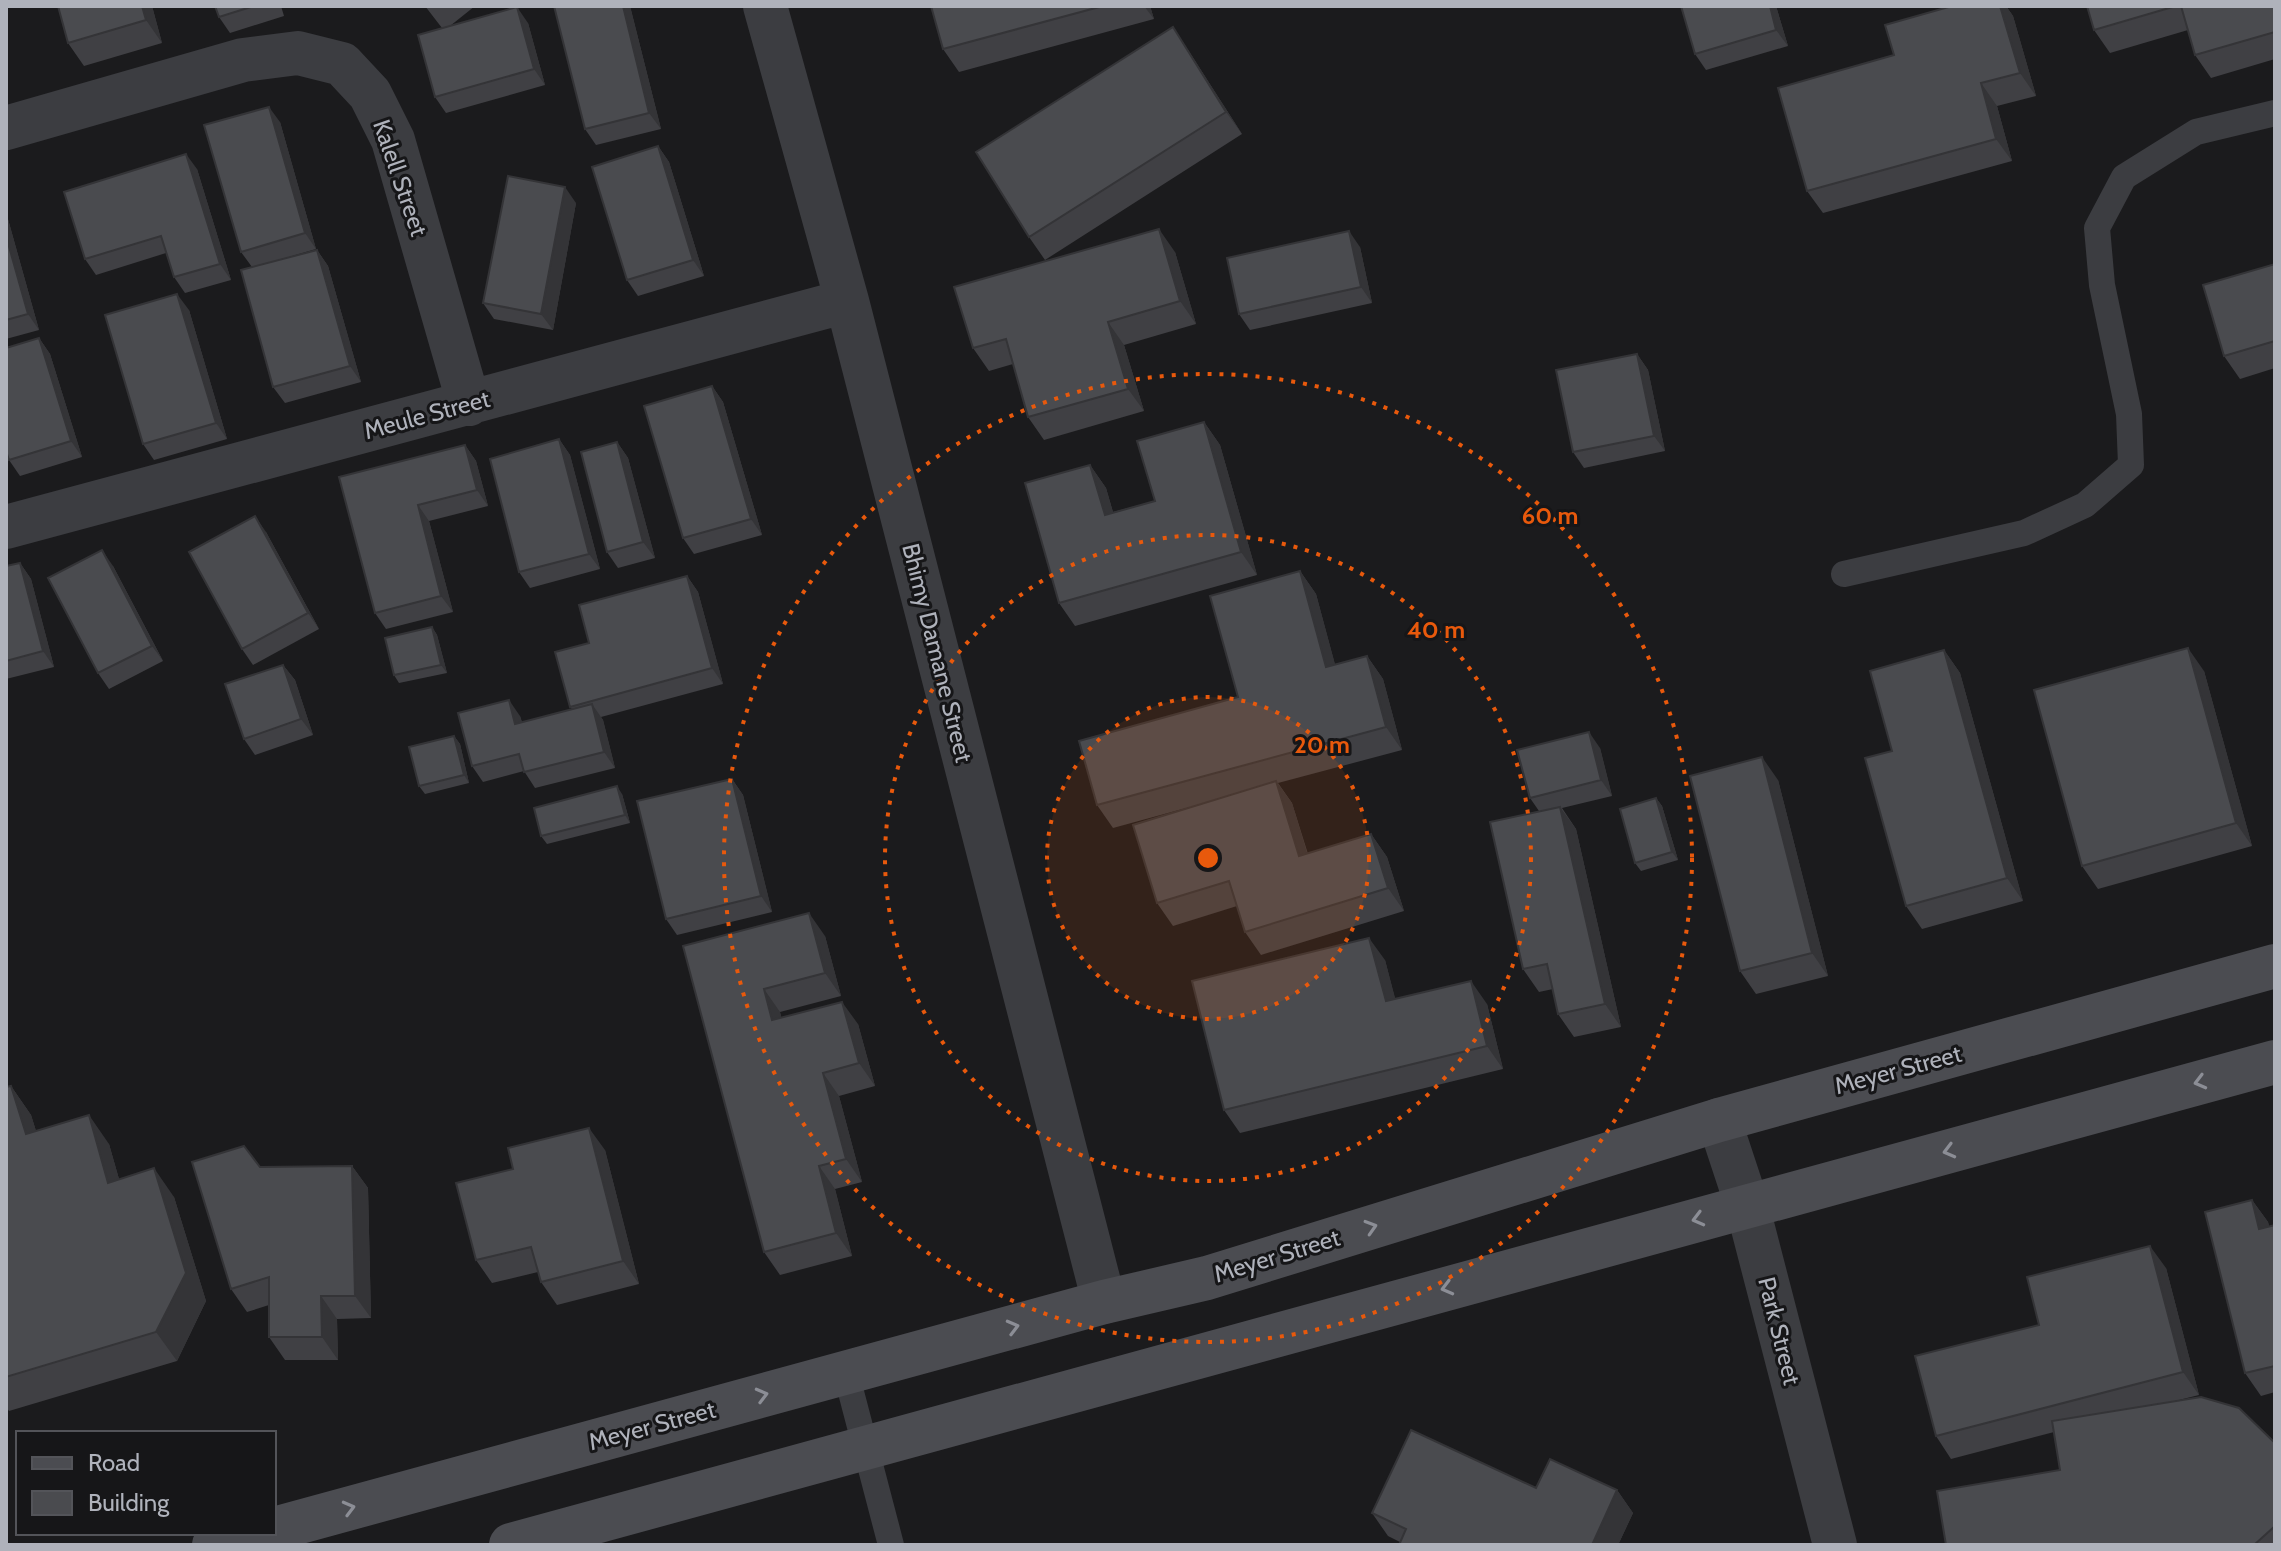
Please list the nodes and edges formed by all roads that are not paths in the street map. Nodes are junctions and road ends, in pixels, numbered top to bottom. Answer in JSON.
{"nodes":[{"id":1,"x":765,"y":6,"type":"edge"},
{"id":2,"x":2275,"y":113,"type":"edge"},
{"id":3,"x":6,"y":128,"type":"edge"},
{"id":4,"x":847,"y":301,"type":"junction"},
{"id":5,"x":469,"y":404,"type":"junction"},
{"id":6,"x":6,"y":527,"type":"edge"},
{"id":7,"x":1844,"y":574,"type":"dead end"},
{"id":8,"x":2275,"y":966,"type":"edge"},
{"id":9,"x":2275,"y":1062,"type":"edge"},
{"id":10,"x":1719,"y":1120,"type":"junction"},
{"id":11,"x":1747,"y":1205,"type":"junction"},
{"id":12,"x":1104,"y":1302,"type":"junction"},
{"id":13,"x":846,"y":1373,"type":"junction"},
{"id":14,"x":864,"y":1448,"type":"junction"},
{"id":15,"x":276,"y":1528,"type":"edge"},
{"id":16,"x":251,"y":1535,"type":"edge"},
{"id":17,"x":214,"y":1545,"type":"edge"},
{"id":18,"x":511,"y":1545,"type":"edge"},
{"id":19,"x":891,"y":1545,"type":"edge"},
{"id":20,"x":1835,"y":1545,"type":"edge"}],
"edges":[{"from":1,"to":4,"type":"street","name":"Bhimy Damane Street"},
{"from":2,"to":7,"type":"lane"},
{"from":3,"to":5,"type":"street","name":"Kalell Street"},
{"from":4,"to":5,"type":"street","name":"Meule Street"},
{"from":4,"to":12,"type":"street","name":"Bhimy Damane Street"},
{"from":5,"to":6,"type":"street","name":"Meule Street"},
{"from":8,"to":10,"type":"main road","name":"Meyer Street"},
{"from":9,"to":11,"type":"main road","one_way":true},
{"from":10,"to":11,"type":"street","name":"Park Street"},
{"from":12,"to":10,"type":"main road","name":"Meyer Street","one_way":true},
{"from":11,"to":14,"type":"main road","one_way":true},
{"from":11,"to":20,"type":"street","name":"Park Street"},
{"from":13,"to":12,"type":"main road","name":"Meyer Street","one_way":true},
{"from":13,"to":14,"type":"lane"},
{"from":15,"to":13,"type":"main road","name":"Meyer Street","one_way":true},
{"from":14,"to":18,"type":"main road"},
{"from":14,"to":19,"type":"lane"},
{"from":16,"to":17,"type":"main road"}]}
